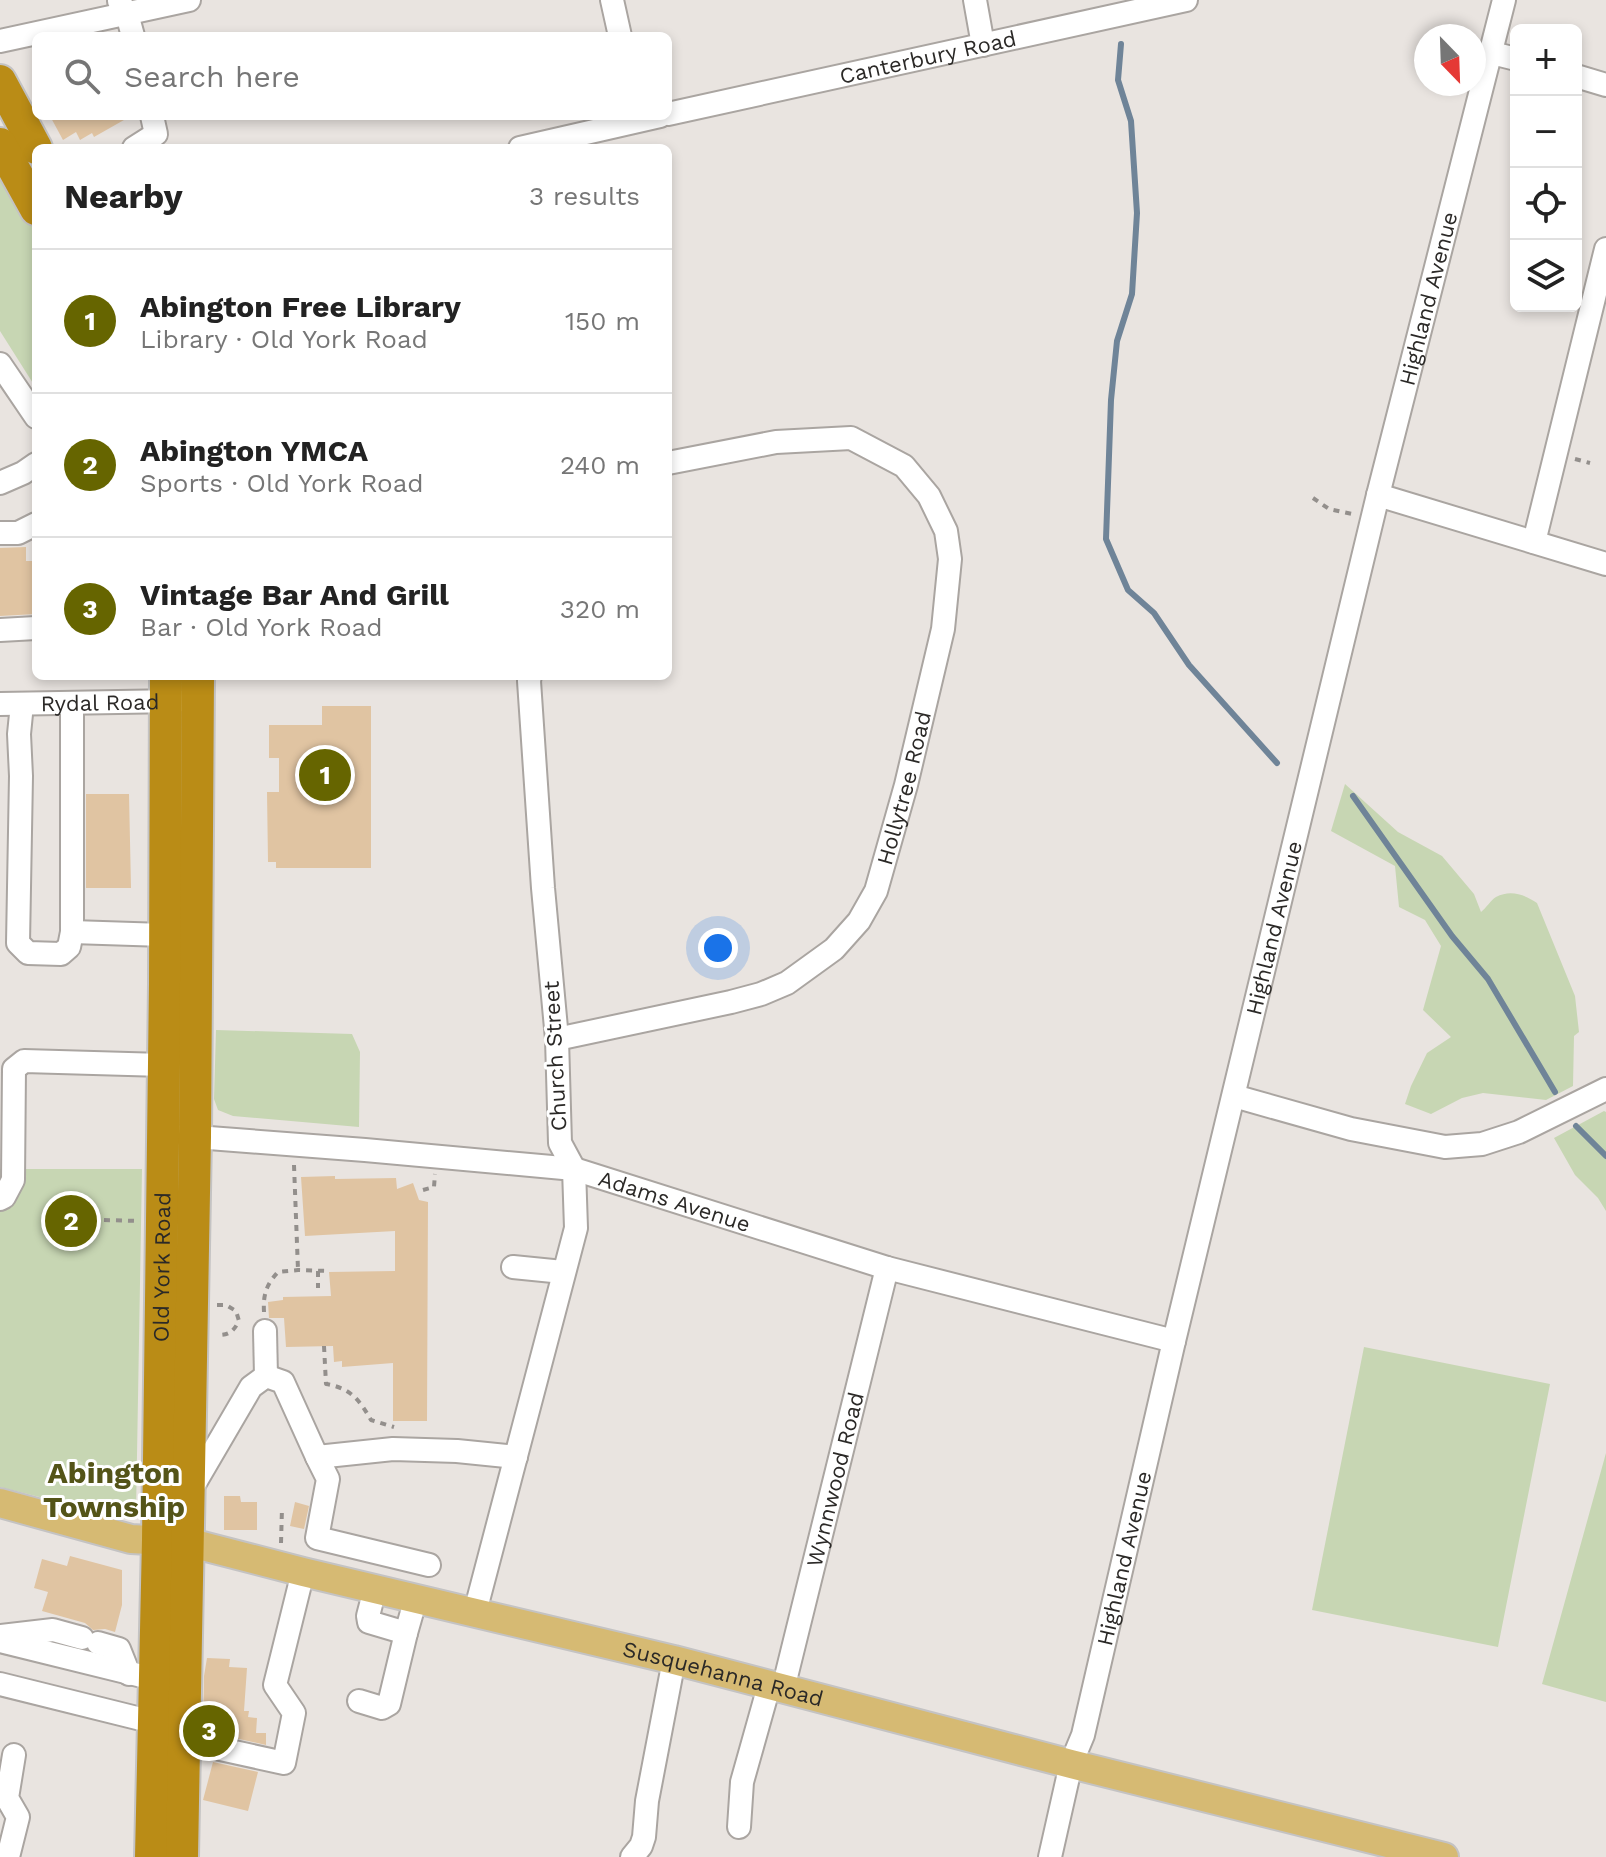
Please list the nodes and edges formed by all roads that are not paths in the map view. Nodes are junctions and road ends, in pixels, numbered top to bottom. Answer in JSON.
{"nodes":[{"id":1,"x":189,"y":0,"type":"edge"},
{"id":2,"x":612,"y":0,"type":"edge"},
{"id":3,"x":975,"y":0,"type":"edge"},
{"id":4,"x":1185,"y":0,"type":"edge"},
{"id":5,"x":1504,"y":0,"type":"edge"},
{"id":6,"x":123,"y":7,"type":"edge"},
{"id":7,"x":32,"y":32,"type":"edge"},
{"id":8,"x":33,"y":32,"type":"edge"},
{"id":9,"x":132,"y":32,"type":"edge"},
{"id":10,"x":619,"y":32,"type":"edge"},
{"id":11,"x":0,"y":41,"type":"edge"},
{"id":12,"x":983,"y":45,"type":"junction"},
{"id":13,"x":1492,"y":53,"type":"junction"},
{"id":14,"x":1510,"y":58,"type":"edge"},
{"id":15,"x":1582,"y":78,"type":"edge"},
{"id":16,"x":0,"y":81,"type":"edge"},
{"id":17,"x":1606,"y":85,"type":"edge"},
{"id":18,"x":672,"y":113,"type":"edge"},
{"id":19,"x":153,"y":120,"type":"edge"},
{"id":20,"x":637,"y":120,"type":"edge"},
{"id":21,"x":0,"y":144,"type":"edge"},
{"id":22,"x":34,"y":144,"type":"edge"},
{"id":23,"x":140,"y":144,"type":"edge"},
{"id":24,"x":537,"y":144,"type":"edge"},
{"id":25,"x":32,"y":202,"type":"edge"},
{"id":26,"x":1606,"y":249,"type":"edge"},
{"id":27,"x":0,"y":364,"type":"edge"},
{"id":28,"x":32,"y":411,"type":"edge"},
{"id":29,"x":672,"y":462,"type":"edge"},
{"id":30,"x":32,"y":467,"type":"edge"},
{"id":31,"x":0,"y":483,"type":"edge"},
{"id":32,"x":1378,"y":495,"type":"junction"},
{"id":33,"x":32,"y":526,"type":"edge"},
{"id":34,"x":0,"y":533,"type":"edge"},
{"id":35,"x":1534,"y":542,"type":"junction"},
{"id":36,"x":1606,"y":564,"type":"edge"},
{"id":37,"x":32,"y":628,"type":"edge"},
{"id":38,"x":0,"y":630,"type":"edge"},
{"id":39,"x":529,"y":680,"type":"edge"},
{"id":40,"x":198,"y":688,"type":"edge"},
{"id":41,"x":166,"y":689,"type":"edge"},
{"id":42,"x":72,"y":703,"type":"junction"},
{"id":43,"x":11,"y":704,"type":"edge"},
{"id":44,"x":72,"y":932,"type":"junction"},
{"id":45,"x":164,"y":935,"type":"junction"},
{"id":46,"x":557,"y":1039,"type":"junction"},
{"id":47,"x":163,"y":1065,"type":"junction"},
{"id":48,"x":1606,"y":1089,"type":"edge"},
{"id":49,"x":1234,"y":1096,"type":"junction"},
{"id":50,"x":162,"y":1134,"type":"junction"},
{"id":51,"x":195,"y":1137,"type":"junction"},
{"id":52,"x":574,"y":1169,"type":"junction"},
{"id":53,"x":0,"y":1199,"type":"edge"},
{"id":54,"x":513,"y":1267,"type":"dead end"},
{"id":55,"x":887,"y":1268,"type":"junction"},
{"id":56,"x":563,"y":1272,"type":"junction"},
{"id":57,"x":265,"y":1331,"type":"road end"},
{"id":58,"x":1174,"y":1341,"type":"junction"},
{"id":59,"x":266,"y":1376,"type":"junction"},
{"id":60,"x":317,"y":1457,"type":"junction"},
{"id":61,"x":516,"y":1457,"type":"junction"},
{"id":62,"x":188,"y":1496,"type":"junction"},
{"id":63,"x":0,"y":1503,"type":"edge"},
{"id":64,"x":173,"y":1541,"type":"junction"},
{"id":65,"x":429,"y":1565,"type":"dead end"},
{"id":66,"x":303,"y":1572,"type":"junction"},
{"id":67,"x":375,"y":1589,"type":"junction"},
{"id":68,"x":416,"y":1598,"type":"junction"},
{"id":69,"x":475,"y":1612,"type":"junction"},
{"id":70,"x":406,"y":1633,"type":"junction"},
{"id":71,"x":0,"y":1638,"type":"edge"},
{"id":72,"x":674,"y":1660,"type":"junction"},
{"id":73,"x":142,"y":1677,"type":"junction"},
{"id":74,"x":0,"y":1684,"type":"edge"},
{"id":75,"x":776,"y":1688,"type":"junction"},
{"id":76,"x":359,"y":1701,"type":"dead end"},
{"id":77,"x":153,"y":1722,"type":"junction"},
{"id":78,"x":184,"y":1741,"type":"junction"},
{"id":79,"x":14,"y":1755,"type":"dead end"},
{"id":80,"x":1071,"y":1764,"type":"junction"},
{"id":81,"x":739,"y":1827,"type":"dead end"},
{"id":82,"x":1378,"y":1849,"type":"edge"},
{"id":83,"x":8,"y":1857,"type":"edge"},
{"id":84,"x":151,"y":1857,"type":"edge"},
{"id":85,"x":182,"y":1857,"type":"edge"},
{"id":86,"x":632,"y":1857,"type":"edge"},
{"id":87,"x":1050,"y":1857,"type":"edge"},
{"id":88,"x":1444,"y":1857,"type":"edge"}],
"edges":[{"from":1,"to":6,"type":"street"},
{"from":2,"to":10,"type":"street"},
{"from":3,"to":12,"type":"street"},
{"from":4,"to":12,"type":"street","name":"Canterbury Road"},
{"from":5,"to":13,"type":"street","name":"Highland Avenue"},
{"from":6,"to":8,"type":"street"},
{"from":6,"to":9,"type":"street"},
{"from":7,"to":11,"type":"street"},
{"from":12,"to":18,"type":"street","name":"Canterbury Road"},
{"from":13,"to":14,"type":"street"},
{"from":13,"to":32,"type":"street","name":"Highland Avenue"},
{"from":15,"to":17,"type":"street"},
{"from":16,"to":22,"type":"highway"},
{"from":19,"to":23,"type":"street"},
{"from":20,"to":24,"type":"street"},
{"from":21,"to":25,"type":"highway"},
{"from":26,"to":35,"type":"street"},
{"from":27,"to":28,"type":"street"},
{"from":29,"to":46,"type":"street","name":"Hollytree Road"},
{"from":30,"to":31,"type":"street"},
{"from":32,"to":35,"type":"street"},
{"from":32,"to":49,"type":"street","name":"Highland Avenue"},
{"from":33,"to":34,"type":"street"},
{"from":35,"to":36,"type":"street"},
{"from":37,"to":38,"type":"street"},
{"from":39,"to":46,"type":"street","name":"Church Street"},
{"from":40,"to":41,"type":"street","name":"Rydal Road"},
{"from":40,"to":51,"type":"highway","name":"Old York Road"},
{"from":41,"to":42,"type":"street","name":"Rydal Road"},
{"from":41,"to":45,"type":"highway","name":"Old York Road"},
{"from":42,"to":43,"type":"street","name":"Rydal Road"},
{"from":42,"to":44,"type":"street"},
{"from":43,"to":44,"type":"street"},
{"from":44,"to":45,"type":"street"},
{"from":45,"to":47,"type":"highway","name":"Old York Road"},
{"from":46,"to":52,"type":"street","name":"Church Street"},
{"from":47,"to":50,"type":"highway","name":"Old York Road"},
{"from":47,"to":53,"type":"street"},
{"from":48,"to":49,"type":"street"},
{"from":49,"to":58,"type":"street","name":"Highland Avenue"},
{"from":50,"to":51,"type":"street","name":"Adams Avenue"},
{"from":50,"to":64,"type":"highway","name":"Old York Road"},
{"from":51,"to":52,"type":"street","name":"Adams Avenue"},
{"from":51,"to":62,"type":"highway","name":"Old York Road"},
{"from":52,"to":55,"type":"street","name":"Adams Avenue"},
{"from":52,"to":56,"type":"street","name":"Church Street"},
{"from":54,"to":56,"type":"street"},
{"from":55,"to":58,"type":"street","name":"Adams Avenue"},
{"from":55,"to":75,"type":"street","name":"Wynnwood Road"},
{"from":56,"to":61,"type":"street","name":"Church Street"},
{"from":57,"to":59,"type":"street"},
{"from":58,"to":80,"type":"street","name":"Highland Avenue"},
{"from":59,"to":60,"type":"street"},
{"from":59,"to":62,"type":"street"},
{"from":60,"to":61,"type":"street"},
{"from":60,"to":65,"type":"street"},
{"from":61,"to":69,"type":"street","name":"Church Street"},
{"from":62,"to":64,"type":"highway","name":"Old York Road"},
{"from":63,"to":64,"type":"main road","name":"Susquehanna Road"},
{"from":64,"to":66,"type":"main road","name":"Susquehanna Road"},
{"from":64,"to":73,"type":"highway","name":"Old York Road"},
{"from":64,"to":78,"type":"highway","name":"Old York Road"},
{"from":66,"to":67,"type":"main road","name":"Susquehanna Road"},
{"from":66,"to":78,"type":"street"},
{"from":67,"to":68,"type":"main road","name":"Susquehanna Road"},
{"from":67,"to":70,"type":"street"},
{"from":68,"to":69,"type":"main road","name":"Susquehanna Road"},
{"from":68,"to":70,"type":"street"},
{"from":69,"to":72,"type":"main road","name":"Susquehanna Road"},
{"from":70,"to":76,"type":"street"},
{"from":71,"to":73,"type":"street"},
{"from":71,"to":73,"type":"street"},
{"from":72,"to":75,"type":"main road","name":"Susquehanna Road"},
{"from":72,"to":86,"type":"street"},
{"from":73,"to":77,"type":"highway","name":"Old York Road"},
{"from":74,"to":77,"type":"street"},
{"from":75,"to":80,"type":"main road","name":"Susquehanna Road"},
{"from":75,"to":81,"type":"street","name":"Wynnwood Road"},
{"from":77,"to":84,"type":"highway","name":"Old York Road"},
{"from":78,"to":85,"type":"highway","name":"Old York Road"},
{"from":79,"to":83,"type":"street"},
{"from":80,"to":82,"type":"main road","name":"Susquehanna Road"},
{"from":80,"to":87,"type":"street","name":"Highland Avenue"},
{"from":82,"to":88,"type":"main road","name":"Susquehanna Road"}]}
